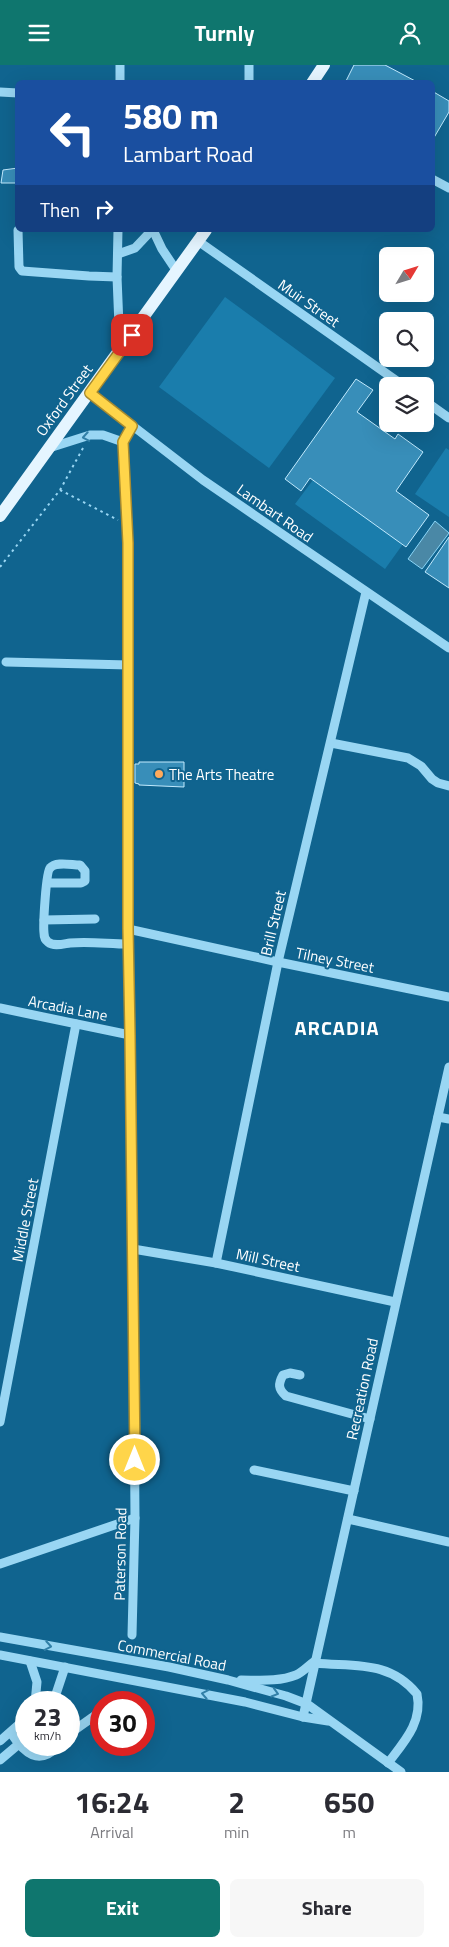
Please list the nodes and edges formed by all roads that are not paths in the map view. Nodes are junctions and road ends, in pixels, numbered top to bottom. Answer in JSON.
{"nodes":[{"id":1,"x":120,"y":65,"type":"edge"},
{"id":2,"x":249,"y":65,"type":"edge"},
{"id":3,"x":324,"y":65,"type":"edge"},
{"id":4,"x":120,"y":80,"type":"edge"},
{"id":5,"x":249,"y":80,"type":"edge"},
{"id":6,"x":314,"y":80,"type":"edge"},
{"id":7,"x":0,"y":92,"type":"edge"},
{"id":8,"x":15,"y":93,"type":"edge"},
{"id":9,"x":435,"y":181,"type":"edge"},
{"id":10,"x":449,"y":188,"type":"edge"},
{"id":11,"x":18,"y":232,"type":"edge"},
{"id":12,"x":118,"y":232,"type":"edge"},
{"id":13,"x":150,"y":232,"type":"edge"},
{"id":14,"x":153,"y":232,"type":"edge"},
{"id":15,"x":205,"y":232,"type":"edge"},
{"id":16,"x":198,"y":241,"type":"junction"},
{"id":17,"x":118,"y":254,"type":"junction"},
{"id":18,"x":176,"y":270,"type":"junction"},
{"id":19,"x":117,"y":277,"type":"junction"},
{"id":20,"x":120,"y":351,"type":"junction"},
{"id":21,"x":391,"y":377,"type":"edge"},
{"id":22,"x":90,"y":393,"type":"junction"},
{"id":23,"x":434,"y":407,"type":"edge"},
{"id":24,"x":449,"y":418,"type":"edge"},
{"id":25,"x":132,"y":426,"type":"junction"},
{"id":26,"x":123,"y":442,"type":"junction"},
{"id":27,"x":49,"y":448,"type":"junction"},
{"id":28,"x":0,"y":516,"type":"edge"},
{"id":29,"x":366,"y":592,"type":"junction"},
{"id":30,"x":449,"y":648,"type":"edge"},
{"id":31,"x":6,"y":662,"type":"dead end"},
{"id":32,"x":129,"y":665,"type":"junction"},
{"id":33,"x":330,"y":743,"type":"junction"},
{"id":34,"x":449,"y":785,"type":"edge"},
{"id":35,"x":47,"y":883,"type":"dead end"},
{"id":36,"x":95,"y":919,"type":"dead end"},
{"id":37,"x":44,"y":920,"type":"junction"},
{"id":38,"x":128,"y":929,"type":"junction"},
{"id":39,"x":128,"y":944,"type":"junction"},
{"id":40,"x":278,"y":962,"type":"junction"},
{"id":41,"x":449,"y":997,"type":"edge"},
{"id":42,"x":0,"y":1009,"type":"edge"},
{"id":43,"x":76,"y":1024,"type":"junction"},
{"id":44,"x":130,"y":1035,"type":"junction"},
{"id":45,"x":449,"y":1067,"type":"edge"},
{"id":46,"x":438,"y":1117,"type":"junction"},
{"id":47,"x":449,"y":1119,"type":"edge"},
{"id":48,"x":133,"y":1249,"type":"junction"},
{"id":49,"x":216,"y":1263,"type":"junction"},
{"id":50,"x":395,"y":1302,"type":"junction"},
{"id":51,"x":300,"y":1375,"type":"dead end"},
{"id":52,"x":370,"y":1419,"type":"junction"},
{"id":53,"x":0,"y":1422,"type":"edge"},
{"id":54,"x":254,"y":1470,"type":"dead end"},
{"id":55,"x":354,"y":1491,"type":"junction"},
{"id":56,"x":135,"y":1518,"type":"junction"},
{"id":57,"x":348,"y":1519,"type":"junction"},
{"id":58,"x":449,"y":1542,"type":"edge"},
{"id":59,"x":0,"y":1564,"type":"edge"},
{"id":60,"x":132,"y":1635,"type":"dead end"},
{"id":61,"x":0,"y":1637,"type":"edge"},
{"id":62,"x":0,"y":1655,"type":"edge"},
{"id":63,"x":30,"y":1661,"type":"junction"},
{"id":64,"x":315,"y":1662,"type":"junction"},
{"id":65,"x":65,"y":1667,"type":"junction"},
{"id":66,"x":228,"y":1680,"type":"junction"},
{"id":67,"x":36,"y":1691,"type":"edge"},
{"id":68,"x":57,"y":1691,"type":"edge"},
{"id":69,"x":307,"y":1704,"type":"junction"},
{"id":70,"x":303,"y":1717,"type":"junction"},
{"id":71,"x":332,"y":1722,"type":"junction"},
{"id":72,"x":15,"y":1729,"type":"edge"},
{"id":73,"x":11,"y":1733,"type":"junction"},
{"id":74,"x":15,"y":1739,"type":"edge"},
{"id":75,"x":0,"y":1741,"type":"edge"},
{"id":76,"x":15,"y":1748,"type":"edge"},
{"id":77,"x":0,"y":1760,"type":"edge"},
{"id":78,"x":388,"y":1763,"type":"junction"},
{"id":79,"x":401,"y":1772,"type":"edge"}],
"edges":[{"from":1,"to":4,"type":"street"},
{"from":2,"to":5,"type":"street"},
{"from":3,"to":6,"type":"main road"},
{"from":7,"to":8,"type":"street"},
{"from":9,"to":10,"type":"street"},
{"from":11,"to":19,"type":"street"},
{"from":12,"to":17,"type":"street"},
{"from":13,"to":17,"type":"street"},
{"from":14,"to":18,"type":"street"},
{"from":15,"to":16,"type":"main road","name":"Oxford Street"},
{"from":16,"to":18,"type":"main road","name":"Oxford Street"},
{"from":16,"to":21,"type":"street","name":"Muir Street"},
{"from":17,"to":19,"type":"street"},
{"from":18,"to":20,"type":"main road","name":"Oxford Street"},
{"from":19,"to":20,"type":"street"},
{"from":20,"to":22,"type":"main road","name":"Oxford Street"},
{"from":22,"to":25,"type":"street","name":"Lambart Road"},
{"from":22,"to":27,"type":"main road","name":"Oxford Street"},
{"from":23,"to":24,"type":"street"},
{"from":25,"to":26,"type":"street"},
{"from":25,"to":29,"type":"street","name":"Lambart Road"},
{"from":26,"to":27,"type":"street","one_way":true},
{"from":26,"to":32,"type":"street","name":"Paterson Road"},
{"from":27,"to":28,"type":"main road","name":"Oxford Street"},
{"from":29,"to":30,"type":"street","name":"Lambart Road"},
{"from":29,"to":33,"type":"street","name":"Brill Street"},
{"from":31,"to":32,"type":"street"},
{"from":32,"to":38,"type":"street","name":"Paterson Road"},
{"from":33,"to":34,"type":"street"},
{"from":33,"to":40,"type":"street","name":"Brill Street"},
{"from":35,"to":37,"type":"street"},
{"from":36,"to":37,"type":"street"},
{"from":37,"to":39,"type":"street"},
{"from":38,"to":39,"type":"street","name":"Paterson Road"},
{"from":38,"to":40,"type":"street","name":"Tilney Street"},
{"from":39,"to":44,"type":"street","name":"Paterson Road"},
{"from":40,"to":41,"type":"street","name":"Tilney Street"},
{"from":40,"to":49,"type":"street","name":"Brill Street"},
{"from":42,"to":43,"type":"street","name":"Arcadia Lane"},
{"from":43,"to":44,"type":"street","name":"Arcadia Lane"},
{"from":43,"to":53,"type":"street","name":"Middle Street"},
{"from":44,"to":48,"type":"street","name":"Paterson Road"},
{"from":45,"to":46,"type":"street","name":"Recreation Road"},
{"from":46,"to":47,"type":"street"},
{"from":46,"to":50,"type":"street","name":"Recreation Road"},
{"from":48,"to":49,"type":"street","name":"Mill Street"},
{"from":48,"to":56,"type":"street","name":"Paterson Road"},
{"from":49,"to":50,"type":"street","name":"Mill Street"},
{"from":50,"to":52,"type":"street","name":"Recreation Road"},
{"from":51,"to":52,"type":"street"},
{"from":52,"to":55,"type":"street","name":"Recreation Road"},
{"from":54,"to":55,"type":"street"},
{"from":55,"to":57,"type":"street","name":"Recreation Road"},
{"from":56,"to":59,"type":"street"},
{"from":56,"to":60,"type":"street","name":"Paterson Road"},
{"from":57,"to":58,"type":"street"},
{"from":57,"to":64,"type":"street","name":"Recreation Road"},
{"from":61,"to":66,"type":"street","name":"Commercial Road","one_way":true},
{"from":62,"to":63,"type":"street","name":"Commercial Road"},
{"from":63,"to":65,"type":"street","name":"Commercial Road"},
{"from":63,"to":67,"type":"street"},
{"from":64,"to":66,"type":"street"},
{"from":64,"to":69,"type":"street","name":"Recreation Road"},
{"from":64,"to":78,"type":"street"},
{"from":65,"to":68,"type":"street"},
{"from":70,"to":65,"type":"street","name":"Commercial Road","one_way":true},
{"from":66,"to":69,"type":"street","name":"Commercial Road","one_way":true},
{"from":69,"to":70,"type":"street","name":"Recreation Road"},
{"from":69,"to":71,"type":"street","name":"Commercial Road"},
{"from":70,"to":71,"type":"street","name":"Commercial Road"},
{"from":71,"to":78,"type":"street","name":"Commercial Road"},
{"from":72,"to":73,"type":"street"},
{"from":73,"to":74,"type":"street"},
{"from":73,"to":75,"type":"street"},
{"from":76,"to":77,"type":"street"},
{"from":78,"to":79,"type":"street","name":"Commercial Road"}]}
